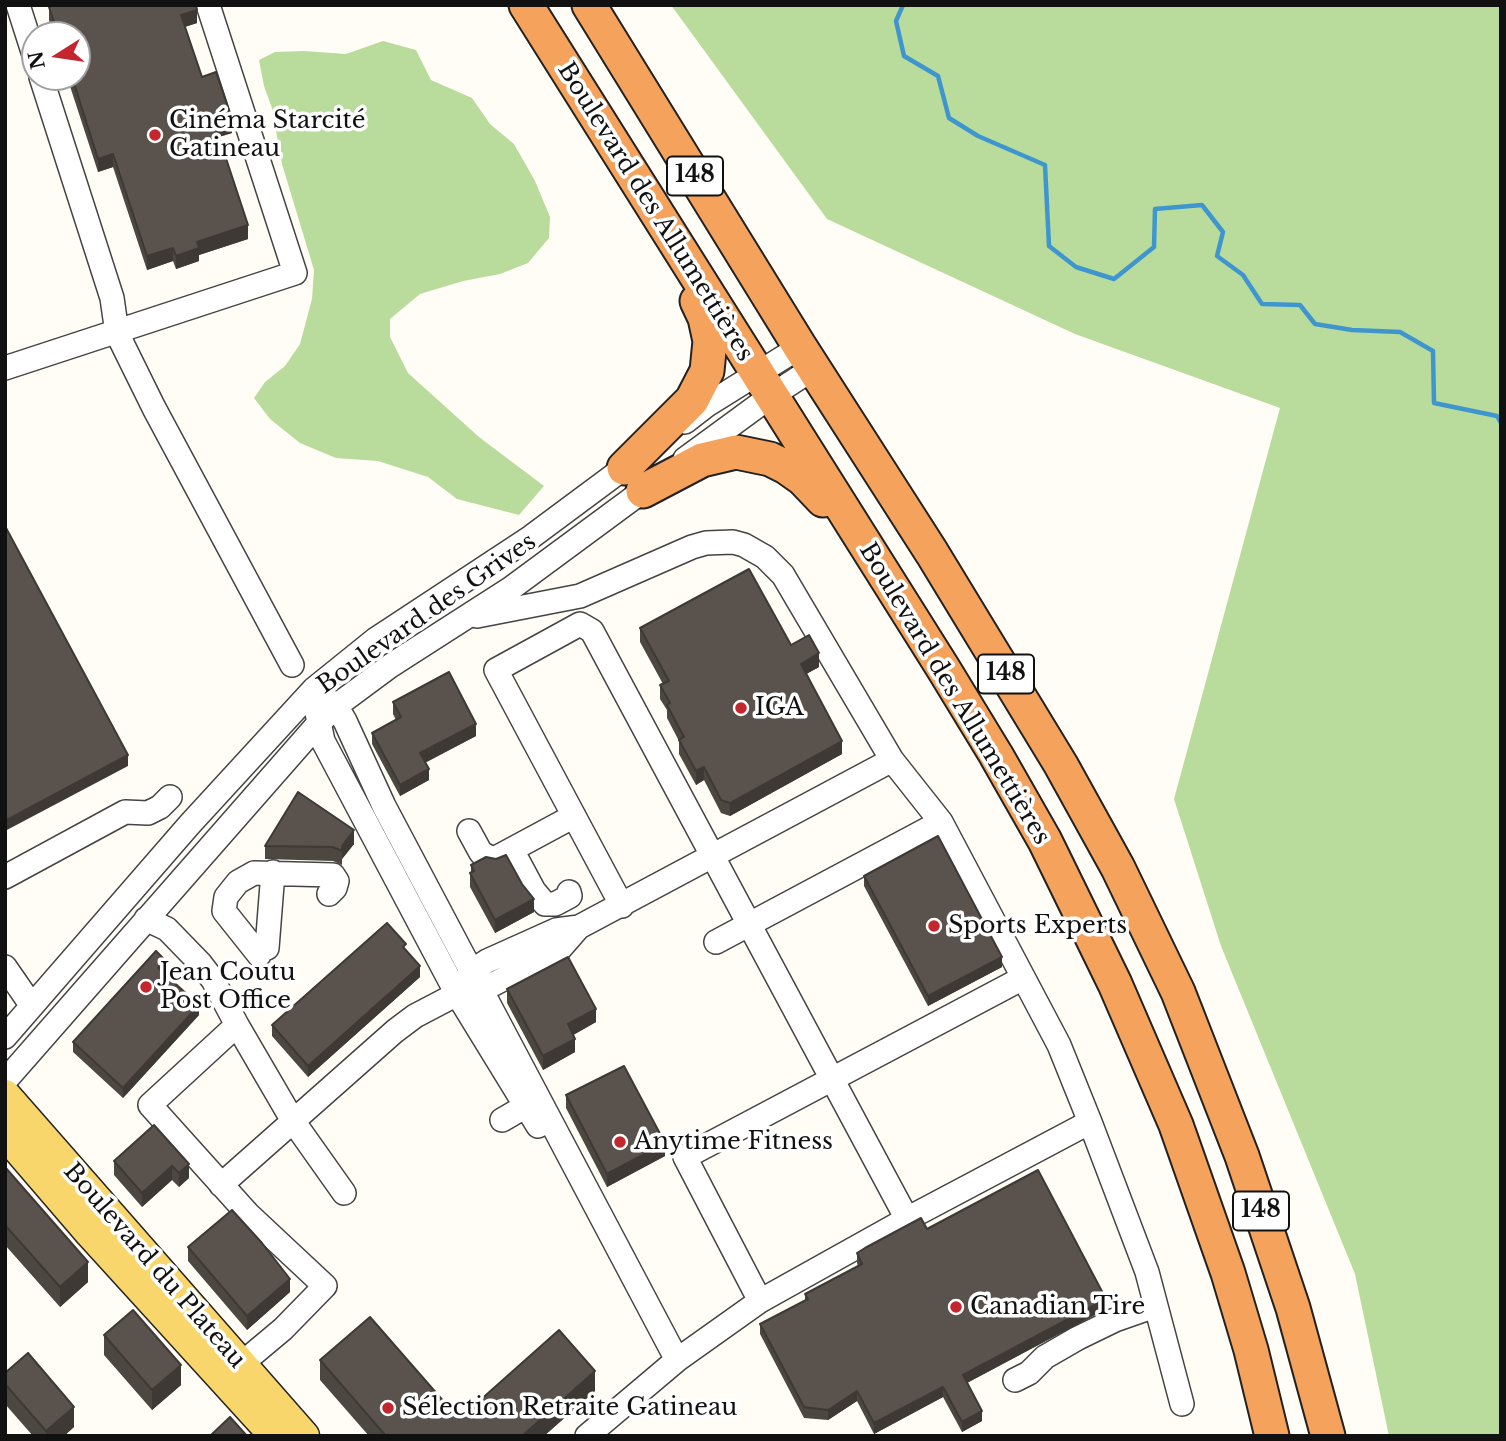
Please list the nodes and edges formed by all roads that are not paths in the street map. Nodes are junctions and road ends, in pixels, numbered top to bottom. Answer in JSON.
{"nodes":[{"id":1,"x":208,"y":5,"type":"edge"},
{"id":2,"x":526,"y":5,"type":"edge"},
{"id":3,"x":589,"y":5,"type":"edge"},
{"id":4,"x":45,"y":91,"type":"edge"},
{"id":5,"x":645,"y":198,"type":"junction"},
{"id":6,"x":117,"y":333,"type":"junction"},
{"id":7,"x":807,"y":358,"type":"junction"},
{"id":8,"x":5,"y":368,"type":"edge"},
{"id":9,"x":764,"y":385,"type":"junction"},
{"id":10,"x":633,"y":480,"type":"junction"},
{"id":11,"x":868,"y":553,"type":"junction"},
{"id":12,"x":467,"y":617,"type":"junction"},
{"id":13,"x":292,"y":665,"type":"dead end"},
{"id":14,"x":314,"y":689,"type":"junction"},
{"id":15,"x":337,"y":706,"type":"junction"},
{"id":16,"x":318,"y":724,"type":"junction"},
{"id":17,"x":892,"y":760,"type":"junction"},
{"id":18,"x":170,"y":797,"type":"dead end"},
{"id":19,"x":574,"y":816,"type":"junction"},
{"id":20,"x":941,"y":822,"type":"junction"},
{"id":21,"x":469,"y":831,"type":"dead end"},
{"id":22,"x":512,"y":850,"type":"junction"},
{"id":23,"x":713,"y":855,"type":"junction"},
{"id":24,"x":263,"y":873,"type":"junction"},
{"id":25,"x":5,"y":877,"type":"edge"},
{"id":26,"x":569,"y":892,"type":"dead end"},
{"id":27,"x":329,"y":894,"type":"dead end"},
{"id":28,"x":622,"y":906,"type":"junction"},
{"id":29,"x":146,"y":919,"type":"junction"},
{"id":30,"x":751,"y":923,"type":"junction"},
{"id":31,"x":716,"y":942,"type":"dead end"},
{"id":32,"x":5,"y":967,"type":"edge"},
{"id":33,"x":1023,"y":978,"type":"junction"},
{"id":34,"x":477,"y":980,"type":"junction"},
{"id":35,"x":457,"y":994,"type":"junction"},
{"id":36,"x":32,"y":1006,"type":"junction"},
{"id":37,"x":237,"y":1025,"type":"junction"},
{"id":38,"x":5,"y":1037,"type":"edge"},
{"id":39,"x":833,"y":1079,"type":"junction"},
{"id":40,"x":5,"y":1081,"type":"edge"},
{"id":41,"x":5,"y":1095,"type":"edge"},
{"id":42,"x":532,"y":1102,"type":"junction"},
{"id":43,"x":502,"y":1120,"type":"dead end"},
{"id":44,"x":293,"y":1121,"type":"junction"},
{"id":45,"x":1090,"y":1122,"type":"junction"},
{"id":46,"x":5,"y":1134,"type":"edge"},
{"id":47,"x":221,"y":1185,"type":"junction"},
{"id":48,"x":344,"y":1193,"type":"dead end"},
{"id":49,"x":907,"y":1219,"type":"junction"},
{"id":50,"x":760,"y":1301,"type":"junction"},
{"id":51,"x":1155,"y":1306,"type":"junction"},
{"id":52,"x":677,"y":1360,"type":"junction"},
{"id":53,"x":240,"y":1365,"type":"junction"},
{"id":54,"x":1015,"y":1380,"type":"dead end"},
{"id":55,"x":1182,"y":1404,"type":"dead end"},
{"id":56,"x":275,"y":1436,"type":"edge"},
{"id":57,"x":304,"y":1436,"type":"edge"},
{"id":58,"x":587,"y":1436,"type":"edge"},
{"id":59,"x":1272,"y":1436,"type":"edge"},
{"id":60,"x":1328,"y":1436,"type":"edge"}],
"edges":[{"from":1,"to":6,"type":"street"},
{"from":2,"to":5,"type":"highway","name":"Boulevard des Allumettières","number":"148"},
{"from":3,"to":7,"type":"highway","number":"148"},
{"from":4,"to":6,"type":"street"},
{"from":5,"to":9,"type":"highway","name":"Boulevard des Allumettières","number":"148"},
{"from":5,"to":10,"type":"highway"},
{"from":6,"to":8,"type":"street"},
{"from":6,"to":13,"type":"street"},
{"from":7,"to":9,"type":"street","name":"Boulevard des Grives"},
{"from":7,"to":60,"type":"highway","number":"148"},
{"from":9,"to":10,"type":"street","name":"Boulevard des Grives"},
{"from":9,"to":11,"type":"highway","name":"Boulevard des Allumettières","number":"148"},
{"from":10,"to":11,"type":"highway"},
{"from":10,"to":12,"type":"street","name":"Boulevard des Grives"},
{"from":10,"to":14,"type":"street","name":"Boulevard des Grives"},
{"from":11,"to":59,"type":"highway","name":"Boulevard des Allumettières","number":"148"},
{"from":12,"to":15,"type":"street","name":"Boulevard des Grives"},
{"from":12,"to":17,"type":"street"},
{"from":14,"to":15,"type":"street"},
{"from":14,"to":16,"type":"street"},
{"from":14,"to":36,"type":"street","name":"Boulevard des Grives"},
{"from":15,"to":16,"type":"street","name":"Boulevard des Grives"},
{"from":15,"to":34,"type":"street"},
{"from":16,"to":29,"type":"street","name":"Boulevard des Grives"},
{"from":16,"to":35,"type":"street"},
{"from":17,"to":20,"type":"street"},
{"from":17,"to":23,"type":"street"},
{"from":18,"to":25,"type":"street"},
{"from":19,"to":22,"type":"street"},
{"from":19,"to":23,"type":"street"},
{"from":19,"to":28,"type":"street"},
{"from":20,"to":30,"type":"street"},
{"from":20,"to":33,"type":"street"},
{"from":21,"to":22,"type":"street"},
{"from":22,"to":26,"type":"street"},
{"from":23,"to":28,"type":"street"},
{"from":23,"to":30,"type":"street"},
{"from":24,"to":24,"type":"street"},
{"from":24,"to":27,"type":"street"},
{"from":28,"to":34,"type":"street"},
{"from":29,"to":37,"type":"street"},
{"from":29,"to":40,"type":"street","name":"Boulevard des Grives"},
{"from":30,"to":31,"type":"street"},
{"from":30,"to":39,"type":"street"},
{"from":32,"to":36,"type":"street"},
{"from":33,"to":39,"type":"street"},
{"from":33,"to":45,"type":"street"},
{"from":34,"to":35,"type":"street"},
{"from":34,"to":42,"type":"street"},
{"from":35,"to":42,"type":"street"},
{"from":35,"to":44,"type":"street"},
{"from":36,"to":38,"type":"street","name":"Boulevard des Grives"},
{"from":37,"to":44,"type":"street"},
{"from":37,"to":47,"type":"street"},
{"from":39,"to":49,"type":"street"},
{"from":39,"to":50,"type":"street"},
{"from":41,"to":53,"type":"main road","name":"Boulevard du Plateau"},
{"from":42,"to":43,"type":"street"},
{"from":42,"to":52,"type":"street"},
{"from":44,"to":47,"type":"street"},
{"from":44,"to":48,"type":"street"},
{"from":45,"to":49,"type":"street"},
{"from":45,"to":51,"type":"street"},
{"from":46,"to":56,"type":"main road","name":"Boulevard du Plateau"},
{"from":47,"to":53,"type":"street"},
{"from":49,"to":50,"type":"street"},
{"from":50,"to":52,"type":"street"},
{"from":51,"to":54,"type":"street"},
{"from":51,"to":55,"type":"street"},
{"from":52,"to":58,"type":"street"},
{"from":53,"to":57,"type":"main road","name":"Boulevard du Plateau"}]}
